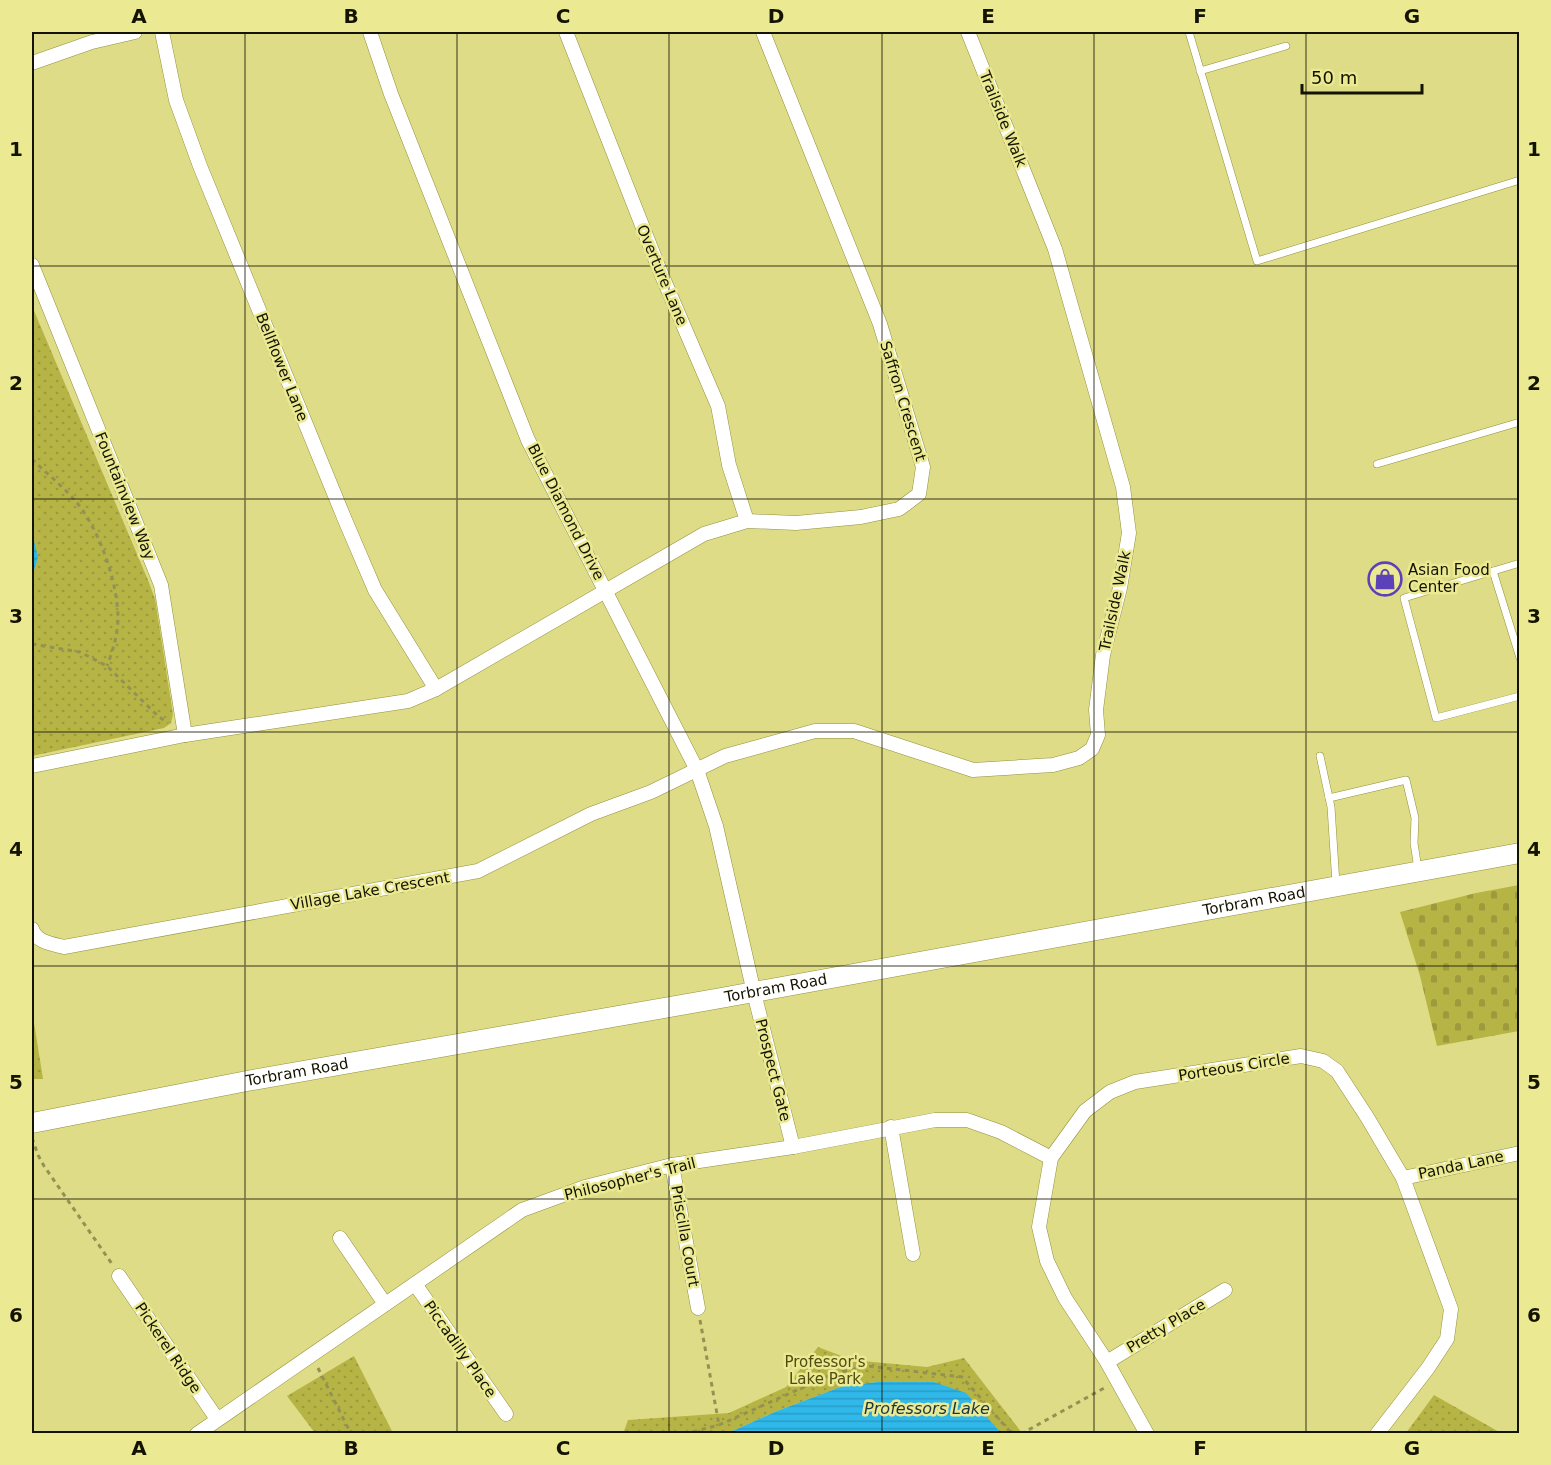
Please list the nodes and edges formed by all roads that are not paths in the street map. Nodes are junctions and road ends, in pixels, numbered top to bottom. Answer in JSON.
{"nodes":[{"id":1,"x":135,"y":32,"type":"edge"},
{"id":2,"x":162,"y":32,"type":"edge"},
{"id":3,"x":370,"y":32,"type":"edge"},
{"id":4,"x":566,"y":32,"type":"edge"},
{"id":5,"x":763,"y":32,"type":"edge"},
{"id":6,"x":968,"y":32,"type":"edge"},
{"id":7,"x":1190,"y":32,"type":"edge"},
{"id":8,"x":1286,"y":46,"type":"dead end"},
{"id":9,"x":32,"y":63,"type":"edge"},
{"id":10,"x":1200,"y":71,"type":"junction"},
{"id":11,"x":1520,"y":180,"type":"edge"},
{"id":12,"x":32,"y":265,"type":"edge"},
{"id":13,"x":1520,"y":422,"type":"edge"},
{"id":14,"x":1377,"y":464,"type":"dead end"},
{"id":15,"x":747,"y":521,"type":"junction"},
{"id":16,"x":1520,"y":563,"type":"edge"},
{"id":17,"x":1493,"y":571,"type":"junction"},
{"id":18,"x":606,"y":590,"type":"junction"},
{"id":19,"x":1520,"y":658,"type":"edge"},
{"id":20,"x":436,"y":689,"type":"junction"},
{"id":21,"x":1520,"y":696,"type":"edge"},
{"id":22,"x":185,"y":735,"type":"junction"},
{"id":23,"x":1320,"y":756,"type":"dead end"},
{"id":24,"x":32,"y":766,"type":"edge"},
{"id":25,"x":698,"y":770,"type":"junction"},
{"id":26,"x":1329,"y":798,"type":"junction"},
{"id":27,"x":1520,"y":853,"type":"edge"},
{"id":28,"x":1419,"y":871,"type":"junction"},
{"id":29,"x":1336,"y":886,"type":"junction"},
{"id":30,"x":32,"y":928,"type":"edge"},
{"id":31,"x":754,"y":993,"type":"junction"},
{"id":32,"x":32,"y":1123,"type":"edge"},
{"id":33,"x":891,"y":1127,"type":"junction"},
{"id":34,"x":793,"y":1148,"type":"junction"},
{"id":35,"x":1520,"y":1153,"type":"edge"},
{"id":36,"x":1051,"y":1158,"type":"junction"},
{"id":37,"x":672,"y":1165,"type":"junction"},
{"id":38,"x":1403,"y":1178,"type":"junction"},
{"id":39,"x":340,"y":1238,"type":"dead end"},
{"id":40,"x":913,"y":1254,"type":"dead end"},
{"id":41,"x":119,"y":1276,"type":"road end"},
{"id":42,"x":415,"y":1284,"type":"junction"},
{"id":43,"x":1226,"y":1290,"type":"dead end"},
{"id":44,"x":385,"y":1304,"type":"junction"},
{"id":45,"x":698,"y":1308,"type":"road end"},
{"id":46,"x":1107,"y":1362,"type":"junction"},
{"id":47,"x":506,"y":1414,"type":"dead end"},
{"id":48,"x":217,"y":1419,"type":"junction"},
{"id":49,"x":197,"y":1434,"type":"edge"},
{"id":50,"x":1147,"y":1434,"type":"edge"},
{"id":51,"x":1377,"y":1434,"type":"edge"}],
"edges":[{"from":1,"to":9,"type":"street"},
{"from":2,"to":20,"type":"street","name":"Bellflower Lane"},
{"from":3,"to":18,"type":"street","name":"Blue Diamond Drive"},
{"from":4,"to":15,"type":"street","name":"Overture Lane"},
{"from":5,"to":15,"type":"street","name":"Saffron Crescent"},
{"from":6,"to":25,"type":"street","name":"Trailside Walk"},
{"from":7,"to":10,"type":"lane"},
{"from":8,"to":10,"type":"lane"},
{"from":10,"to":11,"type":"lane"},
{"from":12,"to":22,"type":"street","name":"Fountainview Way"},
{"from":13,"to":14,"type":"lane"},
{"from":15,"to":18,"type":"street","name":"Saffron Crescent"},
{"from":16,"to":17,"type":"lane"},
{"from":17,"to":19,"type":"lane"},
{"from":17,"to":21,"type":"lane"},
{"from":18,"to":20,"type":"street"},
{"from":18,"to":25,"type":"street","name":"Blue Diamond Drive"},
{"from":20,"to":22,"type":"street"},
{"from":22,"to":24,"type":"street"},
{"from":23,"to":26,"type":"lane"},
{"from":25,"to":30,"type":"street","name":"Village Lake Crescent"},
{"from":25,"to":31,"type":"street","name":"Blue Diamond Drive"},
{"from":26,"to":28,"type":"lane"},
{"from":26,"to":29,"type":"lane"},
{"from":27,"to":28,"type":"main road","name":"Torbram Road"},
{"from":28,"to":29,"type":"main road","name":"Torbram Road"},
{"from":29,"to":31,"type":"main road","name":"Torbram Road"},
{"from":31,"to":32,"type":"main road","name":"Torbram Road"},
{"from":31,"to":34,"type":"street","name":"Prospect Gate"},
{"from":33,"to":34,"type":"street","name":"Philosopher's Trail"},
{"from":33,"to":36,"type":"street","name":"Philosopher's Trail"},
{"from":33,"to":40,"type":"street"},
{"from":34,"to":37,"type":"street","name":"Philosopher's Trail"},
{"from":35,"to":38,"type":"street","name":"Panda Lane"},
{"from":36,"to":38,"type":"street","name":"Porteous Circle"},
{"from":36,"to":46,"type":"street","name":"Porteous Circle"},
{"from":37,"to":42,"type":"street","name":"Philosopher's Trail"},
{"from":37,"to":45,"type":"street","name":"Priscilla Court"},
{"from":38,"to":51,"type":"street","name":"Porteous Circle"},
{"from":39,"to":44,"type":"street"},
{"from":41,"to":48,"type":"street","name":"Pickerel Ridge"},
{"from":42,"to":44,"type":"street","name":"Philosopher's Trail"},
{"from":42,"to":47,"type":"street","name":"Piccadilly Place"},
{"from":43,"to":46,"type":"street","name":"Pretty Place"},
{"from":44,"to":48,"type":"street","name":"Philosopher's Trail"},
{"from":46,"to":50,"type":"street","name":"Porteous Circle"},
{"from":48,"to":49,"type":"street","name":"Philosopher's Trail"}]}
